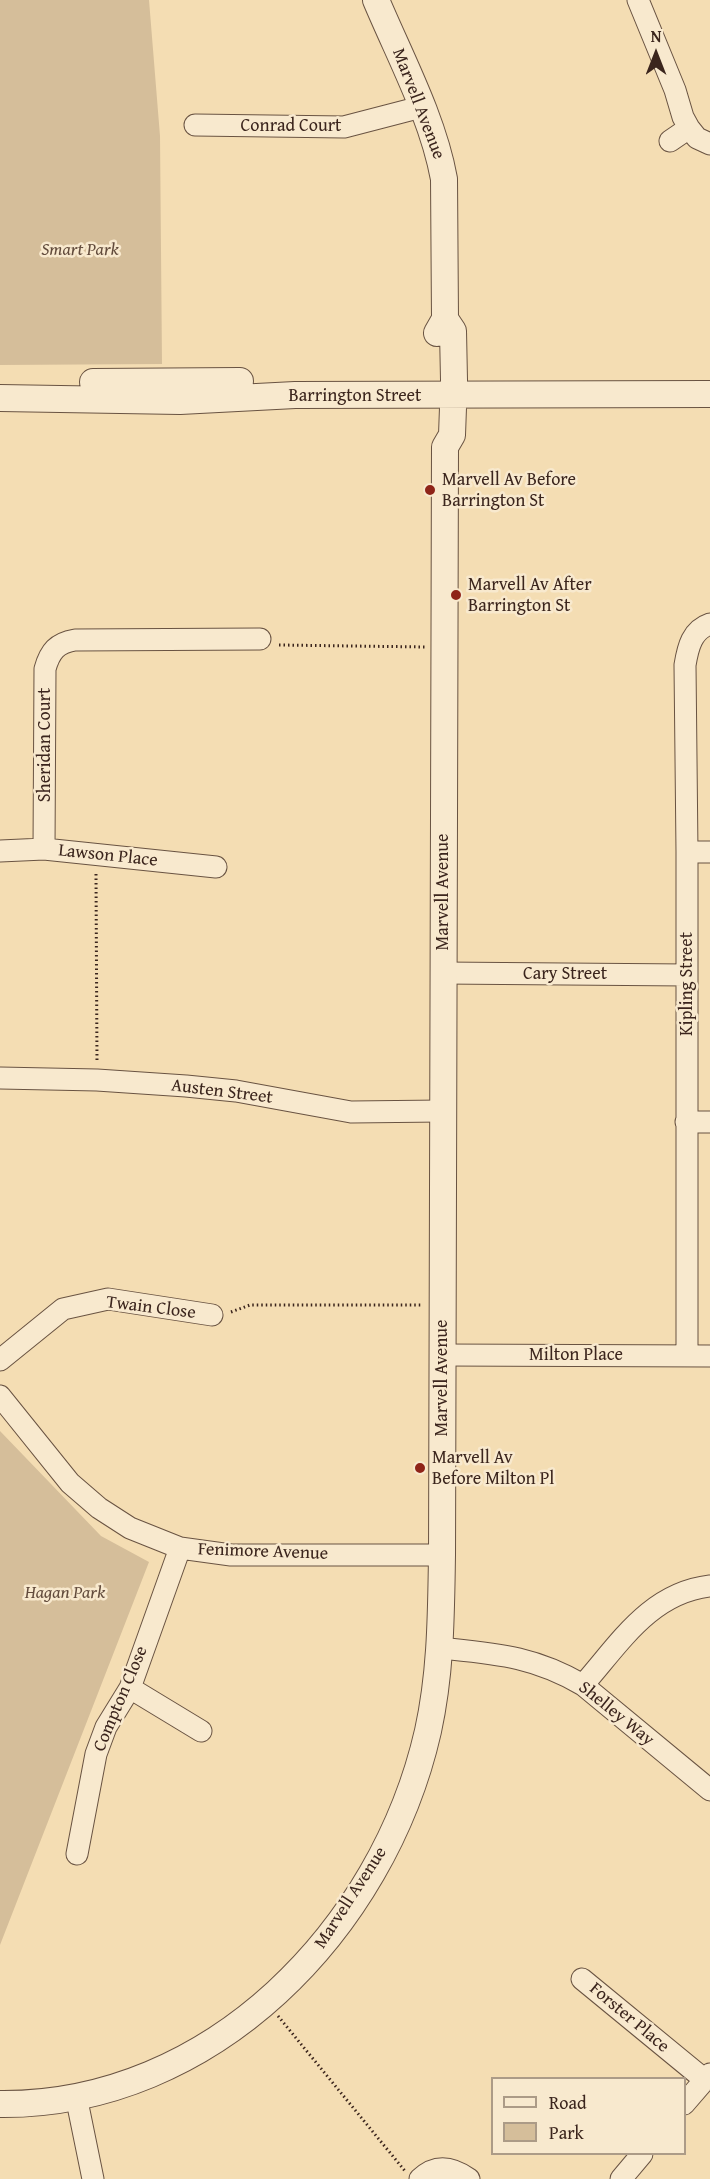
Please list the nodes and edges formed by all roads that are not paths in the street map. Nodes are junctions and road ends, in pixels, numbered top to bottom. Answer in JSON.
{"nodes":[{"id":1,"x":376,"y":0,"type":"edge"},
{"id":2,"x":639,"y":0,"type":"edge"},
{"id":3,"x":422,"y":106,"type":"junction"},
{"id":4,"x":195,"y":125,"type":"dead end"},
{"id":5,"x":689,"y":128,"type":"junction"},
{"id":6,"x":670,"y":141,"type":"dead end"},
{"id":7,"x":710,"y":144,"type":"edge"},
{"id":8,"x":710,"y":380,"type":"edge"},
{"id":9,"x":0,"y":383,"type":"edge"},
{"id":10,"x":445,"y":388,"type":"junction"},
{"id":11,"x":710,"y":394,"type":"edge"},
{"id":12,"x":0,"y":398,"type":"edge"},
{"id":13,"x":710,"y":624,"type":"edge"},
{"id":14,"x":260,"y":639,"type":"road end"},
{"id":15,"x":44,"y":849,"type":"junction"},
{"id":16,"x":0,"y":851,"type":"edge"},
{"id":17,"x":687,"y":852,"type":"junction"},
{"id":18,"x":710,"y":852,"type":"edge"},
{"id":19,"x":216,"y":867,"type":"dead end"},
{"id":20,"x":442,"y":973,"type":"junction"},
{"id":21,"x":687,"y":975,"type":"junction"},
{"id":22,"x":0,"y":1078,"type":"edge"},
{"id":23,"x":442,"y":1111,"type":"junction"},
{"id":24,"x":686,"y":1122,"type":"junction"},
{"id":25,"x":710,"y":1122,"type":"edge"},
{"id":26,"x":212,"y":1315,"type":"road end"},
{"id":27,"x":442,"y":1355,"type":"junction"},
{"id":28,"x":687,"y":1355,"type":"junction"},
{"id":29,"x":710,"y":1356,"type":"edge"},
{"id":30,"x":0,"y":1360,"type":"edge"},
{"id":31,"x":0,"y":1396,"type":"edge"},
{"id":32,"x":180,"y":1548,"type":"junction"},
{"id":33,"x":442,"y":1555,"type":"junction"},
{"id":34,"x":710,"y":1586,"type":"edge"},
{"id":35,"x":440,"y":1648,"type":"junction"},
{"id":36,"x":583,"y":1685,"type":"junction"},
{"id":37,"x":130,"y":1688,"type":"junction"},
{"id":38,"x":201,"y":1731,"type":"dead end"},
{"id":39,"x":710,"y":1790,"type":"edge"},
{"id":40,"x":77,"y":1854,"type":"dead end"},
{"id":41,"x":582,"y":1978,"type":"dead end"},
{"id":42,"x":707,"y":2077,"type":"edge"},
{"id":43,"x":76,"y":2096,"type":"junction"},
{"id":44,"x":686,"y":2102,"type":"edge"},
{"id":45,"x":0,"y":2104,"type":"edge"},
{"id":46,"x":641,"y":2155,"type":"edge"},
{"id":47,"x":93,"y":2179,"type":"edge"},
{"id":48,"x":420,"y":2179,"type":"edge"},
{"id":49,"x":469,"y":2179,"type":"edge"},
{"id":50,"x":621,"y":2179,"type":"edge"}],
"edges":[{"from":1,"to":3,"type":"street","name":"Marvell Avenue"},
{"from":2,"to":5,"type":"street"},
{"from":3,"to":4,"type":"street","name":"Conrad Court"},
{"from":3,"to":10,"type":"street","name":"Marvell Avenue"},
{"from":5,"to":6,"type":"street"},
{"from":5,"to":7,"type":"street"},
{"from":8,"to":10,"type":"street","name":"Barrington Street"},
{"from":9,"to":10,"type":"street","name":"Barrington Street"},
{"from":10,"to":11,"type":"street","name":"Barrington Street"},
{"from":10,"to":12,"type":"street","name":"Barrington Street"},
{"from":10,"to":20,"type":"street","name":"Marvell Avenue"},
{"from":13,"to":17,"type":"street","name":"Kipling Street"},
{"from":14,"to":15,"type":"street","name":"Sheridan Court"},
{"from":15,"to":16,"type":"street","name":"Lawson Place"},
{"from":15,"to":19,"type":"street","name":"Lawson Place"},
{"from":17,"to":18,"type":"street"},
{"from":17,"to":21,"type":"street","name":"Kipling Street"},
{"from":20,"to":21,"type":"street","name":"Cary Street"},
{"from":20,"to":23,"type":"street","name":"Marvell Avenue"},
{"from":21,"to":24,"type":"street","name":"Kipling Street"},
{"from":22,"to":23,"type":"street","name":"Austen Street"},
{"from":23,"to":27,"type":"street","name":"Marvell Avenue"},
{"from":24,"to":25,"type":"street"},
{"from":24,"to":28,"type":"street","name":"Kipling Street"},
{"from":26,"to":30,"type":"street","name":"Twain Close"},
{"from":27,"to":28,"type":"street","name":"Milton Place"},
{"from":27,"to":33,"type":"street","name":"Marvell Avenue"},
{"from":28,"to":29,"type":"street","name":"Milton Place"},
{"from":31,"to":32,"type":"street","name":"Fenimore Avenue"},
{"from":32,"to":33,"type":"street","name":"Fenimore Avenue"},
{"from":32,"to":37,"type":"street","name":"Compton Close"},
{"from":33,"to":35,"type":"street","name":"Marvell Avenue"},
{"from":34,"to":36,"type":"street"},
{"from":35,"to":36,"type":"street","name":"Shelley Way"},
{"from":35,"to":43,"type":"street","name":"Marvell Avenue"},
{"from":36,"to":39,"type":"street","name":"Shelley Way"},
{"from":37,"to":38,"type":"street"},
{"from":37,"to":40,"type":"street","name":"Compton Close"},
{"from":41,"to":42,"type":"street","name":"Forster Place"},
{"from":42,"to":44,"type":"street"},
{"from":43,"to":45,"type":"street","name":"Marvell Avenue"},
{"from":43,"to":47,"type":"street"},
{"from":46,"to":50,"type":"street"},
{"from":48,"to":49,"type":"street"}]}
